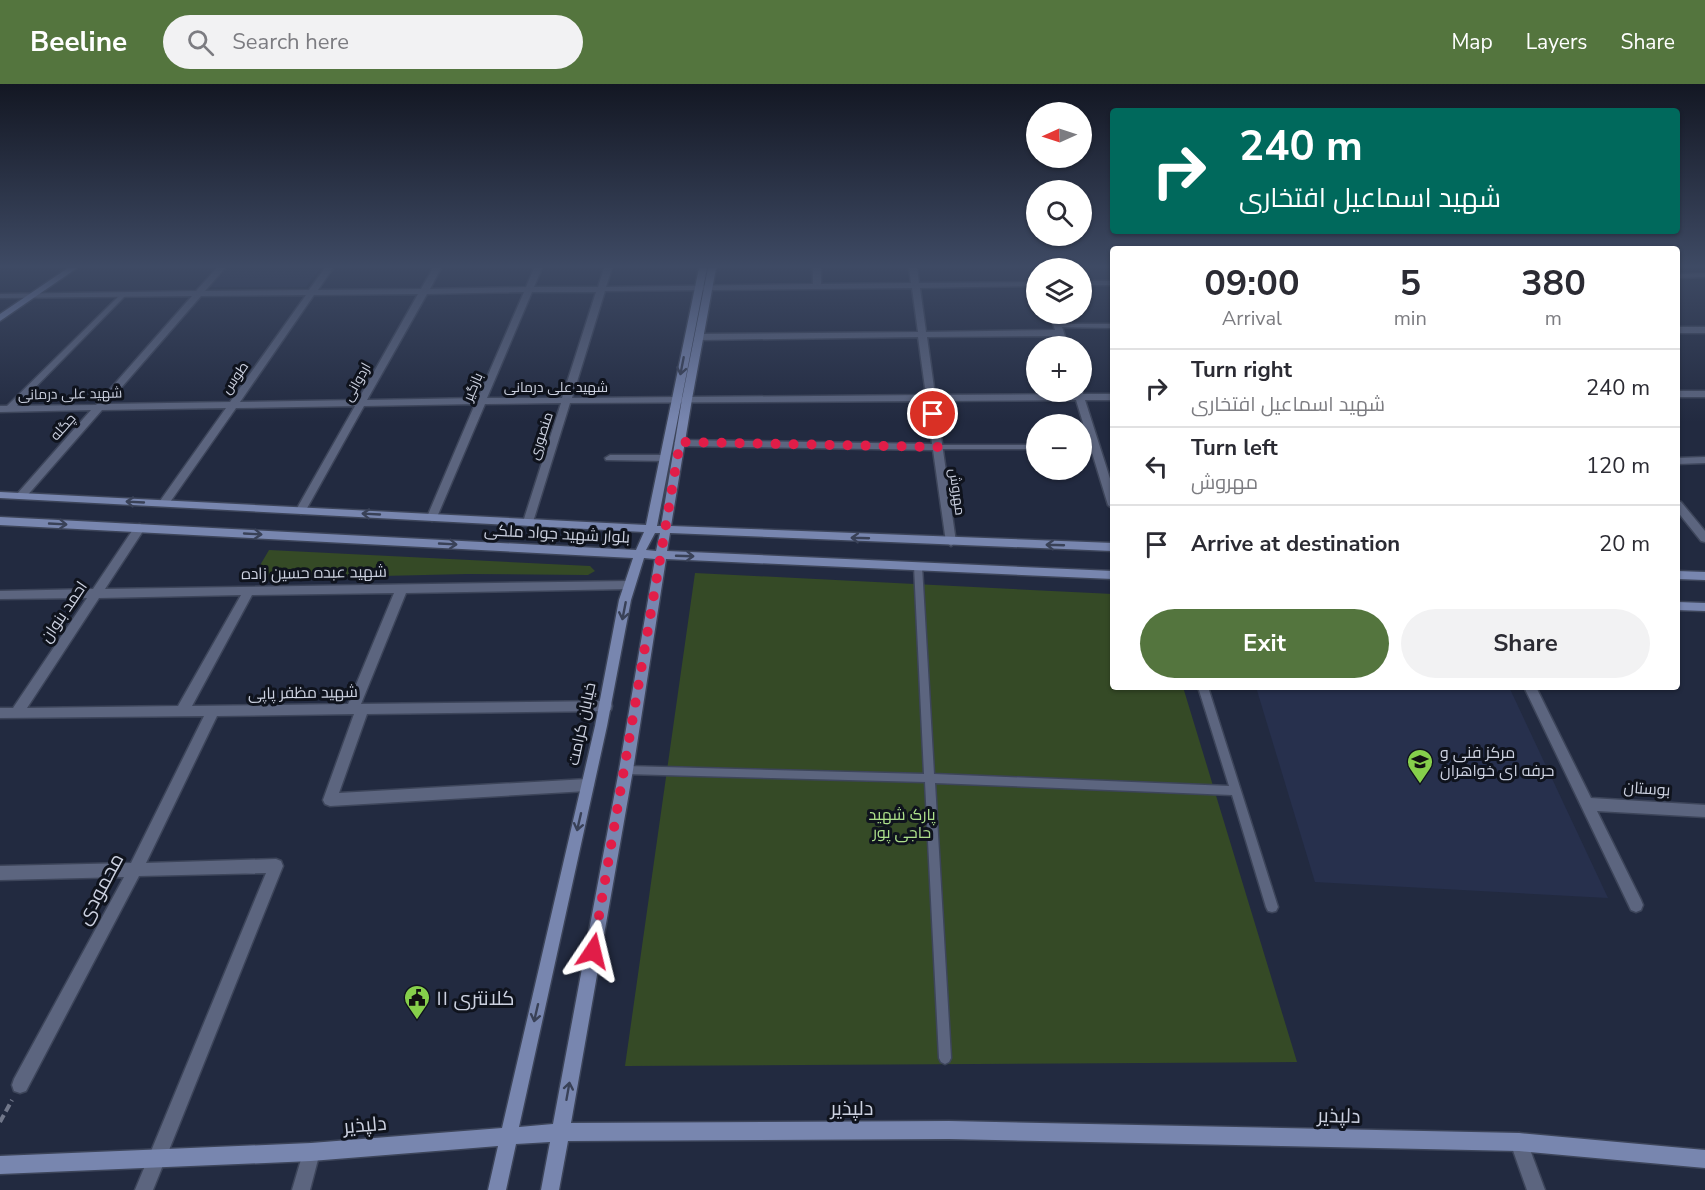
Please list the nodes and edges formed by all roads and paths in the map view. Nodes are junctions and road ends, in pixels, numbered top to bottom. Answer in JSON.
{"nodes":[{"id":1,"x":98,"y":320,"type":"edge"},
{"id":2,"x":174,"y":320,"type":"edge"},
{"id":3,"x":293,"y":320,"type":"edge"},
{"id":4,"x":408,"y":320,"type":"edge"},
{"id":5,"x":517,"y":320,"type":"edge"},
{"id":6,"x":592,"y":320,"type":"edge"},
{"id":7,"x":696,"y":320,"type":"edge"},
{"id":8,"x":701,"y":320,"type":"edge"},
{"id":9,"x":920,"y":320,"type":"edge"},
{"id":10,"x":1057,"y":324,"type":"edge"},
{"id":11,"x":1110,"y":326,"type":"edge"},
{"id":12,"x":1059,"y":330,"type":"junction"},
{"id":13,"x":1680,"y":330,"type":"edge"},
{"id":14,"x":1705,"y":330,"type":"edge"},
{"id":15,"x":922,"y":335,"type":"junction"},
{"id":16,"x":1061,"y":336,"type":"edge"},
{"id":17,"x":699,"y":337,"type":"junction"},
{"id":18,"x":1680,"y":394,"type":"edge"},
{"id":19,"x":1705,"y":394,"type":"edge"},
{"id":20,"x":1026,"y":395,"type":"edge"},
{"id":21,"x":1092,"y":395,"type":"edge"},
{"id":22,"x":1110,"y":397,"type":"edge"},
{"id":23,"x":931,"y":398,"type":"junction"},
{"id":24,"x":676,"y":399,"type":"junction"},
{"id":25,"x":687,"y":399,"type":"junction"},
{"id":26,"x":481,"y":401,"type":"junction"},
{"id":27,"x":566,"y":402,"type":"junction"},
{"id":28,"x":1081,"y":402,"type":"edge"},
{"id":29,"x":361,"y":403,"type":"junction"},
{"id":30,"x":232,"y":406,"type":"junction"},
{"id":31,"x":98,"y":407,"type":"junction"},
{"id":32,"x":5,"y":409,"type":"edge"},
{"id":33,"x":680,"y":442,"type":"junction"},
{"id":34,"x":938,"y":447,"type":"junction"},
{"id":35,"x":1026,"y":447,"type":"edge"},
{"id":36,"x":1095,"y":447,"type":"joint"},
{"id":37,"x":610,"y":458,"type":"dead end"},
{"id":38,"x":665,"y":458,"type":"junction"},
{"id":39,"x":1705,"y":460,"type":"edge"},
{"id":40,"x":1680,"y":461,"type":"edge"},
{"id":41,"x":0,"y":495,"type":"edge"},
{"id":42,"x":1110,"y":495,"type":"edge"},
{"id":43,"x":21,"y":496,"type":"junction"},
{"id":44,"x":164,"y":503,"type":"junction"},
{"id":45,"x":1680,"y":508,"type":"edge"},
{"id":46,"x":301,"y":510,"type":"junction"},
{"id":47,"x":432,"y":517,"type":"junction"},
{"id":48,"x":0,"y":521,"type":"edge"},
{"id":49,"x":528,"y":522,"type":"junction"},
{"id":50,"x":140,"y":528,"type":"junction"},
{"id":51,"x":651,"y":529,"type":"junction"},
{"id":52,"x":664,"y":530,"type":"junction"},
{"id":53,"x":1705,"y":538,"type":"edge"},
{"id":54,"x":951,"y":542,"type":"junction"},
{"id":55,"x":1110,"y":547,"type":"edge"},
{"id":56,"x":638,"y":554,"type":"junction"},
{"id":57,"x":660,"y":555,"type":"junction"},
{"id":58,"x":918,"y":566,"type":"junction"},
{"id":59,"x":1110,"y":574,"type":"edge"},
{"id":60,"x":1680,"y":575,"type":"edge"},
{"id":61,"x":1705,"y":576,"type":"edge"},
{"id":62,"x":629,"y":585,"type":"junction"},
{"id":63,"x":402,"y":588,"type":"junction"},
{"id":64,"x":249,"y":591,"type":"junction"},
{"id":65,"x":97,"y":593,"type":"junction"},
{"id":66,"x":0,"y":595,"type":"edge"},
{"id":67,"x":1680,"y":606,"type":"edge"},
{"id":68,"x":1705,"y":607,"type":"edge"},
{"id":69,"x":1204,"y":690,"type":"edge"},
{"id":70,"x":1531,"y":690,"type":"edge"},
{"id":71,"x":606,"y":705,"type":"junction"},
{"id":72,"x":357,"y":709,"type":"junction"},
{"id":73,"x":182,"y":711,"type":"junction"},
{"id":74,"x":213,"y":711,"type":"junction"},
{"id":75,"x":0,"y":713,"type":"edge"},
{"id":76,"x":16,"y":713,"type":"junction"},
{"id":77,"x":626,"y":770,"type":"junction"},
{"id":78,"x":930,"y":778,"type":"junction"},
{"id":79,"x":587,"y":785,"type":"junction"},
{"id":80,"x":1235,"y":791,"type":"junction"},
{"id":81,"x":1587,"y":804,"type":"junction"},
{"id":82,"x":1705,"y":811,"type":"edge"},
{"id":83,"x":135,"y":870,"type":"junction"},
{"id":84,"x":0,"y":873,"type":"edge"},
{"id":85,"x":1636,"y":905,"type":"dead end"},
{"id":86,"x":1272,"y":907,"type":"dead end"},
{"id":87,"x":945,"y":1058,"type":"dead end"},
{"id":88,"x":20,"y":1085,"type":"joint"},
{"id":89,"x":0,"y":1122,"type":"edge"},
{"id":90,"x":561,"y":1132,"type":"junction"},
{"id":91,"x":508,"y":1136,"type":"junction"},
{"id":92,"x":1519,"y":1142,"type":"junction"},
{"id":93,"x":311,"y":1152,"type":"junction"},
{"id":94,"x":1705,"y":1159,"type":"edge"},
{"id":95,"x":155,"y":1160,"type":"junction"},
{"id":96,"x":0,"y":1165,"type":"edge"},
{"id":97,"x":144,"y":1190,"type":"edge"},
{"id":98,"x":301,"y":1190,"type":"edge"},
{"id":99,"x":496,"y":1190,"type":"edge"},
{"id":100,"x":550,"y":1190,"type":"edge"},
{"id":101,"x":1536,"y":1190,"type":"edge"}],
"edges":[{"from":1,"to":32,"type":"lane"},
{"from":2,"to":31,"type":"street","name":"چگله"},
{"from":3,"to":30,"type":"street","name":"طوس"},
{"from":4,"to":29,"type":"street","name":"اردوانی"},
{"from":5,"to":26,"type":"street","name":"بازگیر"},
{"from":6,"to":27,"type":"street","name":"منصوری"},
{"from":7,"to":24,"type":"main road","name":"خیابان کرامت","one_way":true},
{"from":8,"to":17,"type":"main road","name":"خیابان کرامت"},
{"from":9,"to":15,"type":"street","name":"مهروش"},
{"from":10,"to":12,"type":"street"},
{"from":11,"to":12,"type":"lane"},
{"from":12,"to":15,"type":"street"},
{"from":12,"to":16,"type":"street"},
{"from":13,"to":14,"type":"street"},
{"from":15,"to":17,"type":"street"},
{"from":15,"to":23,"type":"street","name":"مهروش"},
{"from":17,"to":25,"type":"main road","name":"خیابان کرامت"},
{"from":18,"to":19,"type":"street"},
{"from":20,"to":23,"type":"street","name":"شهید علی درمانی"},
{"from":21,"to":22,"type":"street","name":"شهید علی درمانی"},
{"from":23,"to":25,"type":"street","name":"شهید علی درمانی"},
{"from":23,"to":34,"type":"street","name":"مهروش"},
{"from":24,"to":25,"type":"street","name":"شهید علی درمانی"},
{"from":24,"to":27,"type":"street","name":"شهید علی درمانی"},
{"from":24,"to":38,"type":"main road","name":"خیابان کرامت"},
{"from":25,"to":33,"type":"main road","name":"خیابان کرامت"},
{"from":26,"to":27,"type":"street","name":"شهید علی درمانی"},
{"from":26,"to":29,"type":"street","name":"شهید علی درمانی"},
{"from":26,"to":47,"type":"street","name":"بازگیر"},
{"from":27,"to":49,"type":"street","name":"منصوری"},
{"from":28,"to":36,"type":"street"},
{"from":29,"to":30,"type":"street","name":"شهید علی درمانی"},
{"from":29,"to":46,"type":"street","name":"اردوانی"},
{"from":30,"to":31,"type":"street","name":"شهید علی درمانی"},
{"from":30,"to":44,"type":"street","name":"طوس"},
{"from":31,"to":32,"type":"street","name":"شهید علی درمانی"},
{"from":31,"to":43,"type":"street","name":"چگله"},
{"from":33,"to":34,"type":"street"},
{"from":33,"to":52,"type":"main road","name":"خیابان کرامت"},
{"from":34,"to":35,"type":"lane"},
{"from":34,"to":54,"type":"street","name":"مهروش"},
{"from":36,"to":42,"type":"street"},
{"from":37,"to":38,"type":"street"},
{"from":38,"to":51,"type":"main road","name":"خیابان کرامت"},
{"from":39,"to":40,"type":"street"},
{"from":41,"to":43,"type":"main road","name":"بلوار شهید جواد ملکی"},
{"from":44,"to":43,"type":"main road","name":"بلوار شهید جواد ملکی","one_way":true},
{"from":44,"to":46,"type":"main road","name":"بلوار شهید جواد ملکی"},
{"from":45,"to":53,"type":"street"},
{"from":47,"to":46,"type":"main road","name":"بلوار شهید جواد ملکی","one_way":true},
{"from":47,"to":49,"type":"main road","name":"بلوار شهید جواد ملکی"},
{"from":48,"to":50,"type":"main road","name":"بلوار شهید جواد ملکی","one_way":true},
{"from":49,"to":51,"type":"main road","name":"بلوار شهید جواد ملکی"},
{"from":50,"to":56,"type":"main road","name":"بلوار شهید جواد ملکی","one_way":true},
{"from":50,"to":65,"type":"street","name":"احمد بنوان"},
{"from":51,"to":52,"type":"main road","name":"بلوار شهید جواد ملکی"},
{"from":51,"to":56,"type":"main road","name":"خیابان کرامت"},
{"from":54,"to":52,"type":"main road","name":"بلوار شهید جواد ملکی","one_way":true},
{"from":52,"to":57,"type":"main road","name":"خیابان کرامت"},
{"from":55,"to":54,"type":"main road","name":"بلوار شهید جواد ملکی","one_way":true},
{"from":56,"to":57,"type":"main road","name":"بلوار شهید جواد ملکی"},
{"from":56,"to":62,"type":"main road","name":"خیابان کرامت"},
{"from":57,"to":58,"type":"main road","name":"بلوار شهید جواد ملکی","one_way":true},
{"from":57,"to":77,"type":"main road","name":"خیابان کرامت"},
{"from":58,"to":59,"type":"main road","name":"بلوار شهید جواد ملکی"},
{"from":58,"to":78,"type":"lane"},
{"from":60,"to":61,"type":"main road"},
{"from":62,"to":63,"type":"street","name":"شهید عبده حسین زاده"},
{"from":62,"to":71,"type":"main road","name":"خیابان کرامت","one_way":true},
{"from":63,"to":64,"type":"street","name":"شهید عبده حسین زاده"},
{"from":63,"to":72,"type":"street"},
{"from":64,"to":65,"type":"street","name":"شهید عبده حسین زاده"},
{"from":64,"to":73,"type":"street"},
{"from":65,"to":66,"type":"street","name":"شهید عبده حسین زاده"},
{"from":65,"to":76,"type":"street","name":"احمد بنوان"},
{"from":67,"to":68,"type":"main road"},
{"from":69,"to":80,"type":"lane"},
{"from":70,"to":81,"type":"street"},
{"from":71,"to":72,"type":"street","name":"شهید مظفر پاپی"},
{"from":71,"to":79,"type":"main road","name":"خیابان کرامت"},
{"from":72,"to":74,"type":"street","name":"شهید مظفر پاپی"},
{"from":72,"to":79,"type":"street"},
{"from":73,"to":74,"type":"street","name":"شهید مظفر پاپی"},
{"from":73,"to":76,"type":"street","name":"شهید مظفر پاپی"},
{"from":74,"to":83,"type":"street","name":"محمودی"},
{"from":75,"to":76,"type":"street","name":"شهید مظفر پاپی"},
{"from":77,"to":78,"type":"lane"},
{"from":90,"to":77,"type":"main road","name":"خیابان کرامت","one_way":true},
{"from":78,"to":80,"type":"lane"},
{"from":78,"to":87,"type":"lane"},
{"from":79,"to":91,"type":"main road","name":"خیابان کرامت","one_way":true},
{"from":80,"to":86,"type":"lane"},
{"from":81,"to":82,"type":"street","name":"بوستان"},
{"from":81,"to":85,"type":"street"},
{"from":83,"to":84,"type":"street"},
{"from":83,"to":88,"type":"street","name":"محمودی"},
{"from":83,"to":95,"type":"street"},
{"from":88,"to":89,"type":"path"},
{"from":90,"to":91,"type":"main road","name":"دلپذیر"},
{"from":90,"to":92,"type":"main road","name":"دلپذیر"},
{"from":90,"to":100,"type":"main road","name":"خیابان کرامت"},
{"from":91,"to":93,"type":"main road","name":"دلپذیر"},
{"from":91,"to":99,"type":"main road","name":"خیابان کرامت"},
{"from":92,"to":94,"type":"main road","name":"دلپذیر"},
{"from":92,"to":101,"type":"street"},
{"from":93,"to":95,"type":"main road","name":"دلپذیر"},
{"from":93,"to":98,"type":"street"},
{"from":95,"to":96,"type":"main road","name":"دلپذیر"},
{"from":95,"to":97,"type":"street"}]}
